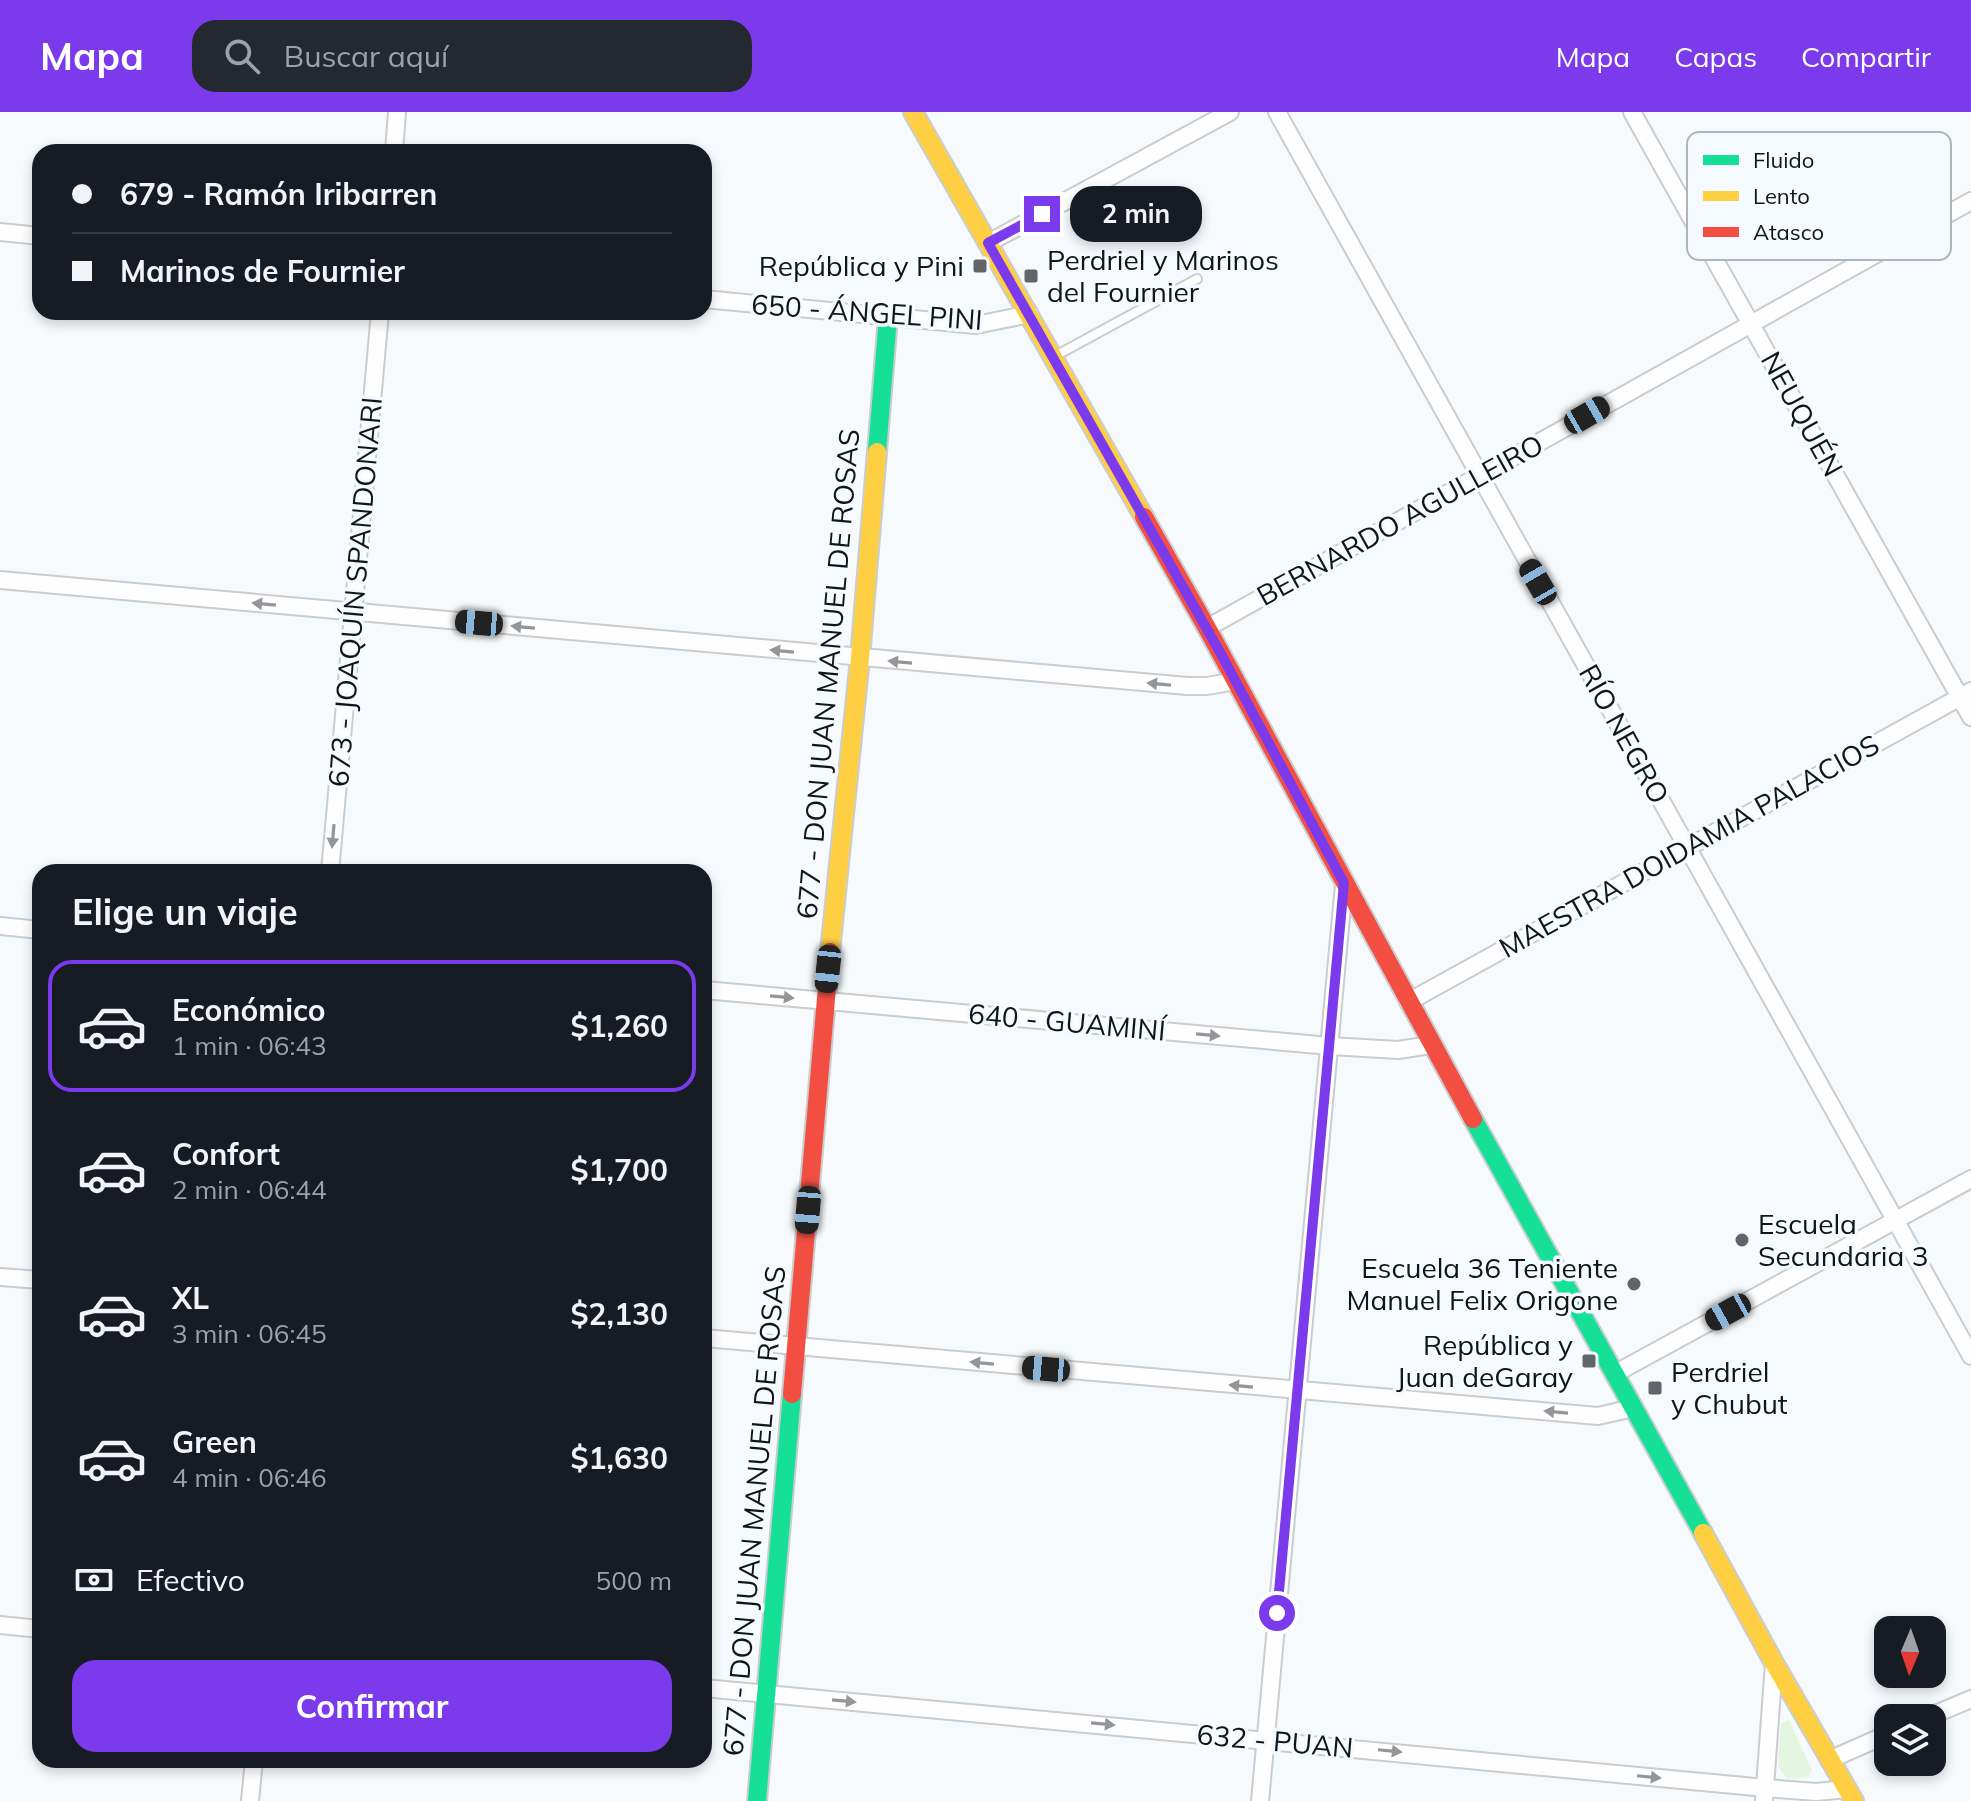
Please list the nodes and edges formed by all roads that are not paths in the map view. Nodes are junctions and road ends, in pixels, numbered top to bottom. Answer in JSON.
{"nodes":[{"id":1,"x":397,"y":112,"type":"edge"},
{"id":2,"x":913,"y":112,"type":"edge"},
{"id":3,"x":1230,"y":112,"type":"edge"},
{"id":4,"x":1277,"y":112,"type":"edge"},
{"id":5,"x":1632,"y":112,"type":"edge"},
{"id":6,"x":395,"y":144,"type":"edge"},
{"id":7,"x":1971,"y":201,"type":"edge"},
{"id":8,"x":1687,"y":210,"type":"edge"},
{"id":9,"x":1951,"y":212,"type":"edge"},
{"id":10,"x":0,"y":232,"type":"edge"},
{"id":11,"x":32,"y":235,"type":"edge"},
{"id":12,"x":988,"y":243,"type":"junction"},
{"id":13,"x":1715,"y":260,"type":"edge"},
{"id":14,"x":1863,"y":260,"type":"edge"},
{"id":15,"x":1197,"y":279,"type":"dead end"},
{"id":16,"x":712,"y":300,"type":"edge"},
{"id":17,"x":1030,"y":314,"type":"junction"},
{"id":18,"x":888,"y":317,"type":"junction"},
{"id":19,"x":379,"y":320,"type":"edge"},
{"id":20,"x":1750,"y":322,"type":"junction"},
{"id":21,"x":1054,"y":357,"type":"junction"},
{"id":22,"x":1479,"y":477,"type":"junction"},
{"id":23,"x":0,"y":580,"type":"edge"},
{"id":24,"x":353,"y":612,"type":"junction"},
{"id":25,"x":1207,"y":628,"type":"junction"},
{"id":26,"x":860,"y":658,"type":"junction"},
{"id":27,"x":1236,"y":681,"type":"junction"},
{"id":28,"x":1966,"y":694,"type":"edge"},
{"id":29,"x":1971,"y":717,"type":"edge"},
{"id":30,"x":1687,"y":846,"type":"junction"},
{"id":31,"x":331,"y":864,"type":"edge"},
{"id":32,"x":1344,"y":883,"type":"junction"},
{"id":33,"x":0,"y":926,"type":"edge"},
{"id":34,"x":32,"y":929,"type":"edge"},
{"id":35,"x":712,"y":991,"type":"edge"},
{"id":36,"x":825,"y":1001,"type":"junction"},
{"id":37,"x":1408,"y":1002,"type":"junction"},
{"id":38,"x":1431,"y":1045,"type":"junction"},
{"id":39,"x":1330,"y":1046,"type":"junction"},
{"id":40,"x":1971,"y":1179,"type":"edge"},
{"id":41,"x":1896,"y":1219,"type":"junction"},
{"id":42,"x":0,"y":1277,"type":"edge"},
{"id":43,"x":32,"y":1279,"type":"edge"},
{"id":44,"x":712,"y":1339,"type":"edge"},
{"id":45,"x":796,"y":1347,"type":"junction"},
{"id":46,"x":1971,"y":1356,"type":"edge"},
{"id":47,"x":1616,"y":1373,"type":"junction"},
{"id":48,"x":1297,"y":1391,"type":"junction"},
{"id":49,"x":1633,"y":1408,"type":"junction"},
{"id":50,"x":0,"y":1625,"type":"edge"},
{"id":51,"x":32,"y":1628,"type":"edge"},
{"id":52,"x":1774,"y":1663,"type":"junction"},
{"id":53,"x":712,"y":1689,"type":"edge"},
{"id":54,"x":767,"y":1694,"type":"junction"},
{"id":55,"x":1971,"y":1699,"type":"edge"},
{"id":56,"x":1946,"y":1710,"type":"edge"},
{"id":57,"x":1266,"y":1739,"type":"junction"},
{"id":58,"x":1874,"y":1740,"type":"edge"},
{"id":59,"x":1829,"y":1760,"type":"junction"},
{"id":60,"x":253,"y":1768,"type":"edge"},
{"id":61,"x":1765,"y":1795,"type":"edge"},
{"id":62,"x":1850,"y":1795,"type":"edge"},
{"id":63,"x":250,"y":1801,"type":"edge"},
{"id":64,"x":757,"y":1801,"type":"edge"},
{"id":65,"x":1260,"y":1801,"type":"edge"}],
"edges":[{"from":1,"to":6,"type":"street"},
{"from":2,"to":12,"type":"main road"},
{"from":3,"to":12,"type":"street"},
{"from":4,"to":22,"type":"street","name":"RÍO NEGRO"},
{"from":5,"to":8,"type":"street","name":"NEUQUÉN"},
{"from":7,"to":9,"type":"street","name":"BERNARDO AGULLEIRO"},
{"from":10,"to":11,"type":"street"},
{"from":12,"to":17,"type":"main road"},
{"from":13,"to":20,"type":"street","name":"NEUQUÉN"},
{"from":14,"to":20,"type":"street","name":"BERNARDO AGULLEIRO"},
{"from":15,"to":21,"type":"lane"},
{"from":16,"to":18,"type":"street","name":"650 - ÁNGEL PINI"},
{"from":17,"to":18,"type":"street","name":"650 - ÁNGEL PINI"},
{"from":17,"to":21,"type":"main road"},
{"from":18,"to":26,"type":"main road","name":"677 - DON JUAN MANUEL DE ROSAS"},
{"from":19,"to":24,"type":"street","name":"673 - JOAQUÍN SPANDONARI"},
{"from":20,"to":22,"type":"street","name":"BERNARDO AGULLEIRO"},
{"from":20,"to":28,"type":"street","name":"NEUQUÉN"},
{"from":21,"to":25,"type":"main road"},
{"from":22,"to":25,"type":"street","name":"BERNARDO AGULLEIRO"},
{"from":22,"to":30,"type":"street","name":"RÍO NEGRO"},
{"from":24,"to":23,"type":"street","one_way":true},
{"from":26,"to":24,"type":"street","one_way":true},
{"from":24,"to":31,"type":"street","name":"673 - JOAQUÍN SPANDONARI","one_way":true},
{"from":25,"to":27,"type":"main road"},
{"from":27,"to":26,"type":"street","one_way":true},
{"from":26,"to":36,"type":"main road","name":"677 - DON JUAN MANUEL DE ROSAS"},
{"from":27,"to":32,"type":"main road"},
{"from":28,"to":29,"type":"street","name":"NEUQUÉN"},
{"from":28,"to":30,"type":"street","name":"MAESTRA DOIDAMIA PALACIOS"},
{"from":30,"to":37,"type":"street","name":"MAESTRA DOIDAMIA PALACIOS"},
{"from":30,"to":41,"type":"street","name":"RÍO NEGRO"},
{"from":32,"to":37,"type":"main road"},
{"from":32,"to":39,"type":"street"},
{"from":33,"to":34,"type":"street"},
{"from":35,"to":36,"type":"street","name":"640 - GUAMINÍ","one_way":true},
{"from":36,"to":39,"type":"street","name":"640 - GUAMINÍ","one_way":true},
{"from":36,"to":45,"type":"main road","name":"677 - DON JUAN MANUEL DE ROSAS"},
{"from":37,"to":38,"type":"main road"},
{"from":38,"to":39,"type":"street","name":"640 - GUAMINÍ"},
{"from":38,"to":47,"type":"main road"},
{"from":39,"to":48,"type":"street"},
{"from":40,"to":41,"type":"street"},
{"from":41,"to":46,"type":"street","name":"RÍO NEGRO"},
{"from":41,"to":47,"type":"street"},
{"from":42,"to":43,"type":"street"},
{"from":44,"to":45,"type":"street"},
{"from":48,"to":45,"type":"street","one_way":true},
{"from":45,"to":54,"type":"main road","name":"677 - DON JUAN MANUEL DE ROSAS"},
{"from":47,"to":49,"type":"main road"},
{"from":49,"to":48,"type":"street","one_way":true},
{"from":48,"to":57,"type":"street"},
{"from":49,"to":52,"type":"main road"},
{"from":50,"to":51,"type":"street"},
{"from":52,"to":59,"type":"main road"},
{"from":52,"to":61,"type":"street"},
{"from":53,"to":54,"type":"street","name":"632 - PUAN"},
{"from":54,"to":57,"type":"street","name":"632 - PUAN","one_way":true},
{"from":54,"to":64,"type":"main road","name":"677 - DON JUAN MANUEL DE ROSAS"},
{"from":55,"to":56,"type":"street"},
{"from":57,"to":61,"type":"street","name":"632 - PUAN","one_way":true},
{"from":57,"to":65,"type":"street"},
{"from":58,"to":59,"type":"street"},
{"from":59,"to":62,"type":"main road"},
{"from":60,"to":63,"type":"street"},
{"from":61,"to":62,"type":"street","name":"632 - PUAN"}]}
